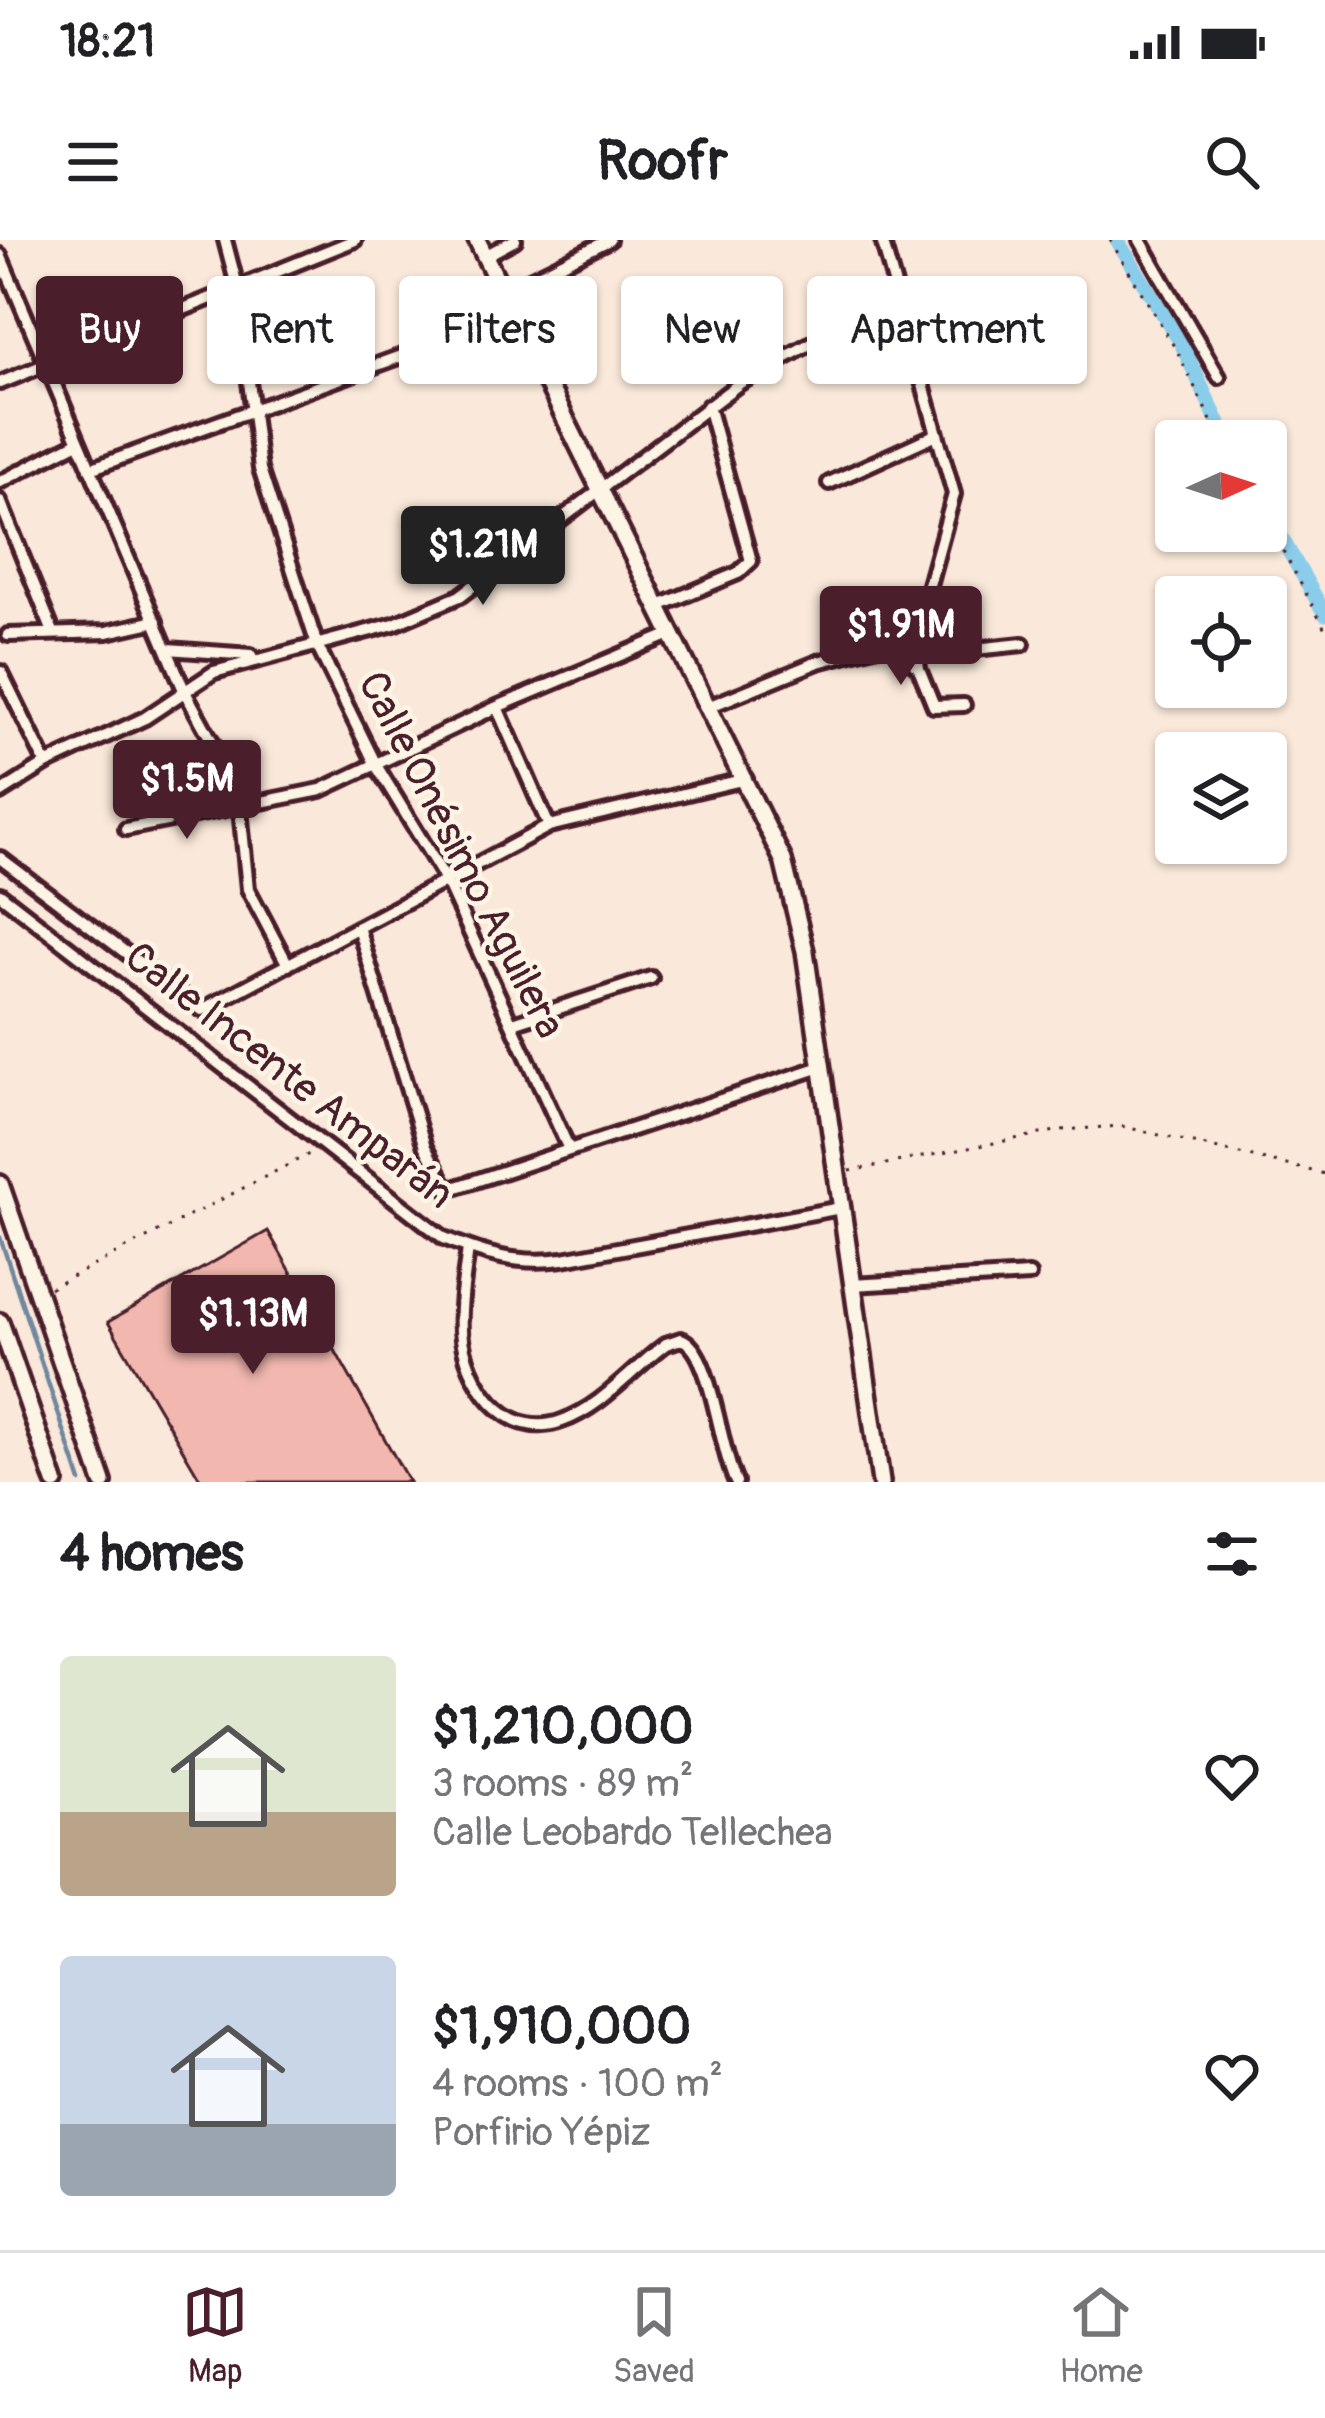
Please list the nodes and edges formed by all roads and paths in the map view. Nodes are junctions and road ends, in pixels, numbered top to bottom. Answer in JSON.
{"nodes":[{"id":1,"x":225,"y":240,"type":"edge"},
{"id":2,"x":356,"y":240,"type":"edge"},
{"id":3,"x":477,"y":240,"type":"edge"},
{"id":4,"x":515,"y":240,"type":"edge"},
{"id":5,"x":609,"y":240,"type":"edge"},
{"id":6,"x":882,"y":240,"type":"edge"},
{"id":7,"x":1110,"y":240,"type":"edge"},
{"id":8,"x":1140,"y":240,"type":"edge"},
{"id":9,"x":0,"y":255,"type":"edge"},
{"id":10,"x":485,"y":256,"type":"junction"},
{"id":11,"x":234,"y":276,"type":"edge"},
{"id":12,"x":263,"y":276,"type":"edge"},
{"id":13,"x":495,"y":276,"type":"edge"},
{"id":14,"x":539,"y":276,"type":"edge"},
{"id":15,"x":891,"y":276,"type":"edge"},
{"id":16,"x":36,"y":342,"type":"edge"},
{"id":17,"x":807,"y":344,"type":"edge"},
{"id":18,"x":399,"y":357,"type":"edge"},
{"id":19,"x":36,"y":368,"type":"edge"},
{"id":20,"x":1219,"y":377,"type":"dead end"},
{"id":21,"x":0,"y":383,"type":"edge"},
{"id":22,"x":53,"y":384,"type":"edge"},
{"id":23,"x":248,"y":384,"type":"edge"},
{"id":24,"x":549,"y":384,"type":"edge"},
{"id":25,"x":923,"y":384,"type":"edge"},
{"id":26,"x":709,"y":406,"type":"junction"},
{"id":27,"x":251,"y":412,"type":"junction"},
{"id":28,"x":1211,"y":420,"type":"edge"},
{"id":29,"x":938,"y":434,"type":"junction"},
{"id":30,"x":78,"y":442,"type":"junction"},
{"id":31,"x":90,"y":470,"type":"junction"},
{"id":32,"x":0,"y":482,"type":"edge"},
{"id":33,"x":829,"y":483,"type":"dead end"},
{"id":34,"x":600,"y":488,"type":"junction"},
{"id":35,"x":0,"y":501,"type":"edge"},
{"id":36,"x":1284,"y":552,"type":"edge"},
{"id":37,"x":659,"y":606,"type":"junction"},
{"id":38,"x":156,"y":621,"type":"junction"},
{"id":39,"x":1325,"y":629,"type":"edge"},
{"id":40,"x":53,"y":632,"type":"junction"},
{"id":41,"x":673,"y":633,"type":"junction"},
{"id":42,"x":8,"y":635,"type":"dead end"},
{"id":43,"x":915,"y":636,"type":"junction"},
{"id":44,"x":890,"y":643,"type":"junction"},
{"id":45,"x":1023,"y":644,"type":"dead end"},
{"id":46,"x":317,"y":645,"type":"junction"},
{"id":47,"x":168,"y":649,"type":"junction"},
{"id":48,"x":267,"y":656,"type":"junction"},
{"id":49,"x":918,"y":662,"type":"junction"},
{"id":50,"x":1,"y":672,"type":"edge"},
{"id":51,"x":184,"y":690,"type":"junction"},
{"id":52,"x":964,"y":705,"type":"dead end"},
{"id":53,"x":497,"y":706,"type":"junction"},
{"id":54,"x":708,"y":707,"type":"junction"},
{"id":55,"x":46,"y":764,"type":"junction"},
{"id":56,"x":376,"y":765,"type":"junction"},
{"id":57,"x":746,"y":778,"type":"junction"},
{"id":58,"x":0,"y":793,"type":"edge"},
{"id":59,"x":239,"y":809,"type":"junction"},
{"id":60,"x":549,"y":826,"type":"junction"},
{"id":61,"x":126,"y":829,"type":"dead end"},
{"id":62,"x":0,"y":858,"type":"edge"},
{"id":63,"x":446,"y":880,"type":"junction"},
{"id":64,"x":0,"y":894,"type":"edge"},
{"id":65,"x":358,"y":928,"type":"junction"},
{"id":66,"x":288,"y":965,"type":"junction"},
{"id":67,"x":651,"y":978,"type":"dead end"},
{"id":68,"x":513,"y":1023,"type":"junction"},
{"id":69,"x":821,"y":1067,"type":"junction"},
{"id":70,"x":327,"y":1145,"type":"junction"},
{"id":71,"x":568,"y":1147,"type":"junction"},
{"id":72,"x":1325,"y":1174,"type":"edge"},
{"id":73,"x":837,"y":1176,"type":"junction"},
{"id":74,"x":0,"y":1184,"type":"edge"},
{"id":75,"x":841,"y":1205,"type":"junction"},
{"id":76,"x":468,"y":1248,"type":"junction"},
{"id":77,"x":1030,"y":1275,"type":"dead end"},
{"id":78,"x":853,"y":1285,"type":"junction"},
{"id":79,"x":38,"y":1294,"type":"junction"},
{"id":80,"x":0,"y":1322,"type":"edge"},
{"id":81,"x":55,"y":1482,"type":"edge"},
{"id":82,"x":103,"y":1482,"type":"edge"},
{"id":83,"x":736,"y":1482,"type":"edge"},
{"id":84,"x":881,"y":1482,"type":"edge"}],
"edges":[{"from":1,"to":11,"type":"street","name":"Calle Onésimo Aguilera"},
{"from":2,"to":12,"type":"street"},
{"from":3,"to":10,"type":"street"},
{"from":4,"to":10,"type":"street"},
{"from":5,"to":14,"type":"street"},
{"from":6,"to":15,"type":"street"},
{"from":7,"to":28,"type":"path"},
{"from":8,"to":20,"type":"street"},
{"from":9,"to":16,"type":"street"},
{"from":10,"to":13,"type":"street"},
{"from":17,"to":26,"type":"street"},
{"from":18,"to":27,"type":"street"},
{"from":19,"to":21,"type":"street"},
{"from":22,"to":30,"type":"street"},
{"from":23,"to":27,"type":"street","name":"Calle Onésimo Aguilera"},
{"from":24,"to":34,"type":"street"},
{"from":25,"to":29,"type":"street"},
{"from":26,"to":34,"type":"street"},
{"from":26,"to":37,"type":"street"},
{"from":27,"to":31,"type":"street"},
{"from":27,"to":46,"type":"street","name":"Calle Onésimo Aguilera"},
{"from":29,"to":33,"type":"street"},
{"from":29,"to":43,"type":"street"},
{"from":30,"to":31,"type":"street"},
{"from":30,"to":32,"type":"street"},
{"from":31,"to":38,"type":"street"},
{"from":34,"to":37,"type":"street"},
{"from":34,"to":46,"type":"street"},
{"from":35,"to":40,"type":"street"},
{"from":36,"to":39,"type":"path"},
{"from":37,"to":41,"type":"street"},
{"from":38,"to":40,"type":"street"},
{"from":38,"to":47,"type":"street"},
{"from":40,"to":42,"type":"street"},
{"from":41,"to":53,"type":"street"},
{"from":41,"to":54,"type":"street"},
{"from":43,"to":44,"type":"street"},
{"from":43,"to":49,"type":"street"},
{"from":44,"to":49,"type":"street"},
{"from":44,"to":54,"type":"street"},
{"from":45,"to":49,"type":"street"},
{"from":46,"to":48,"type":"street"},
{"from":46,"to":56,"type":"street","name":"Calle Onésimo Aguilera"},
{"from":47,"to":48,"type":"street"},
{"from":47,"to":51,"type":"street"},
{"from":48,"to":51,"type":"street"},
{"from":49,"to":52,"type":"street"},
{"from":50,"to":55,"type":"street"},
{"from":51,"to":55,"type":"street"},
{"from":51,"to":59,"type":"street"},
{"from":53,"to":56,"type":"street"},
{"from":53,"to":60,"type":"street"},
{"from":54,"to":57,"type":"street"},
{"from":55,"to":58,"type":"street"},
{"from":56,"to":59,"type":"street"},
{"from":56,"to":63,"type":"street","name":"Calle Onésimo Aguilera"},
{"from":57,"to":60,"type":"street"},
{"from":57,"to":69,"type":"street"},
{"from":59,"to":61,"type":"street"},
{"from":59,"to":66,"type":"street"},
{"from":60,"to":63,"type":"street"},
{"from":62,"to":66,"type":"street"},
{"from":63,"to":65,"type":"street"},
{"from":63,"to":68,"type":"street","name":"Calle Onésimo Aguilera"},
{"from":64,"to":70,"type":"street","name":"Calle Incente Amparán"},
{"from":65,"to":66,"type":"street"},
{"from":65,"to":71,"type":"street"},
{"from":67,"to":68,"type":"street"},
{"from":68,"to":71,"type":"street","name":"Calle Onésimo Aguilera"},
{"from":69,"to":71,"type":"street"},
{"from":69,"to":73,"type":"street"},
{"from":70,"to":76,"type":"street","name":"Calle Incente Amparán"},
{"from":70,"to":79,"type":"path"},
{"from":72,"to":73,"type":"path"},
{"from":73,"to":75,"type":"street"},
{"from":74,"to":79,"type":"street"},
{"from":75,"to":76,"type":"street","name":"Calle Incente Amparán"},
{"from":75,"to":78,"type":"street"},
{"from":76,"to":83,"type":"street"},
{"from":77,"to":78,"type":"street"},
{"from":78,"to":84,"type":"street"},
{"from":79,"to":82,"type":"street"},
{"from":80,"to":81,"type":"street"}]}
